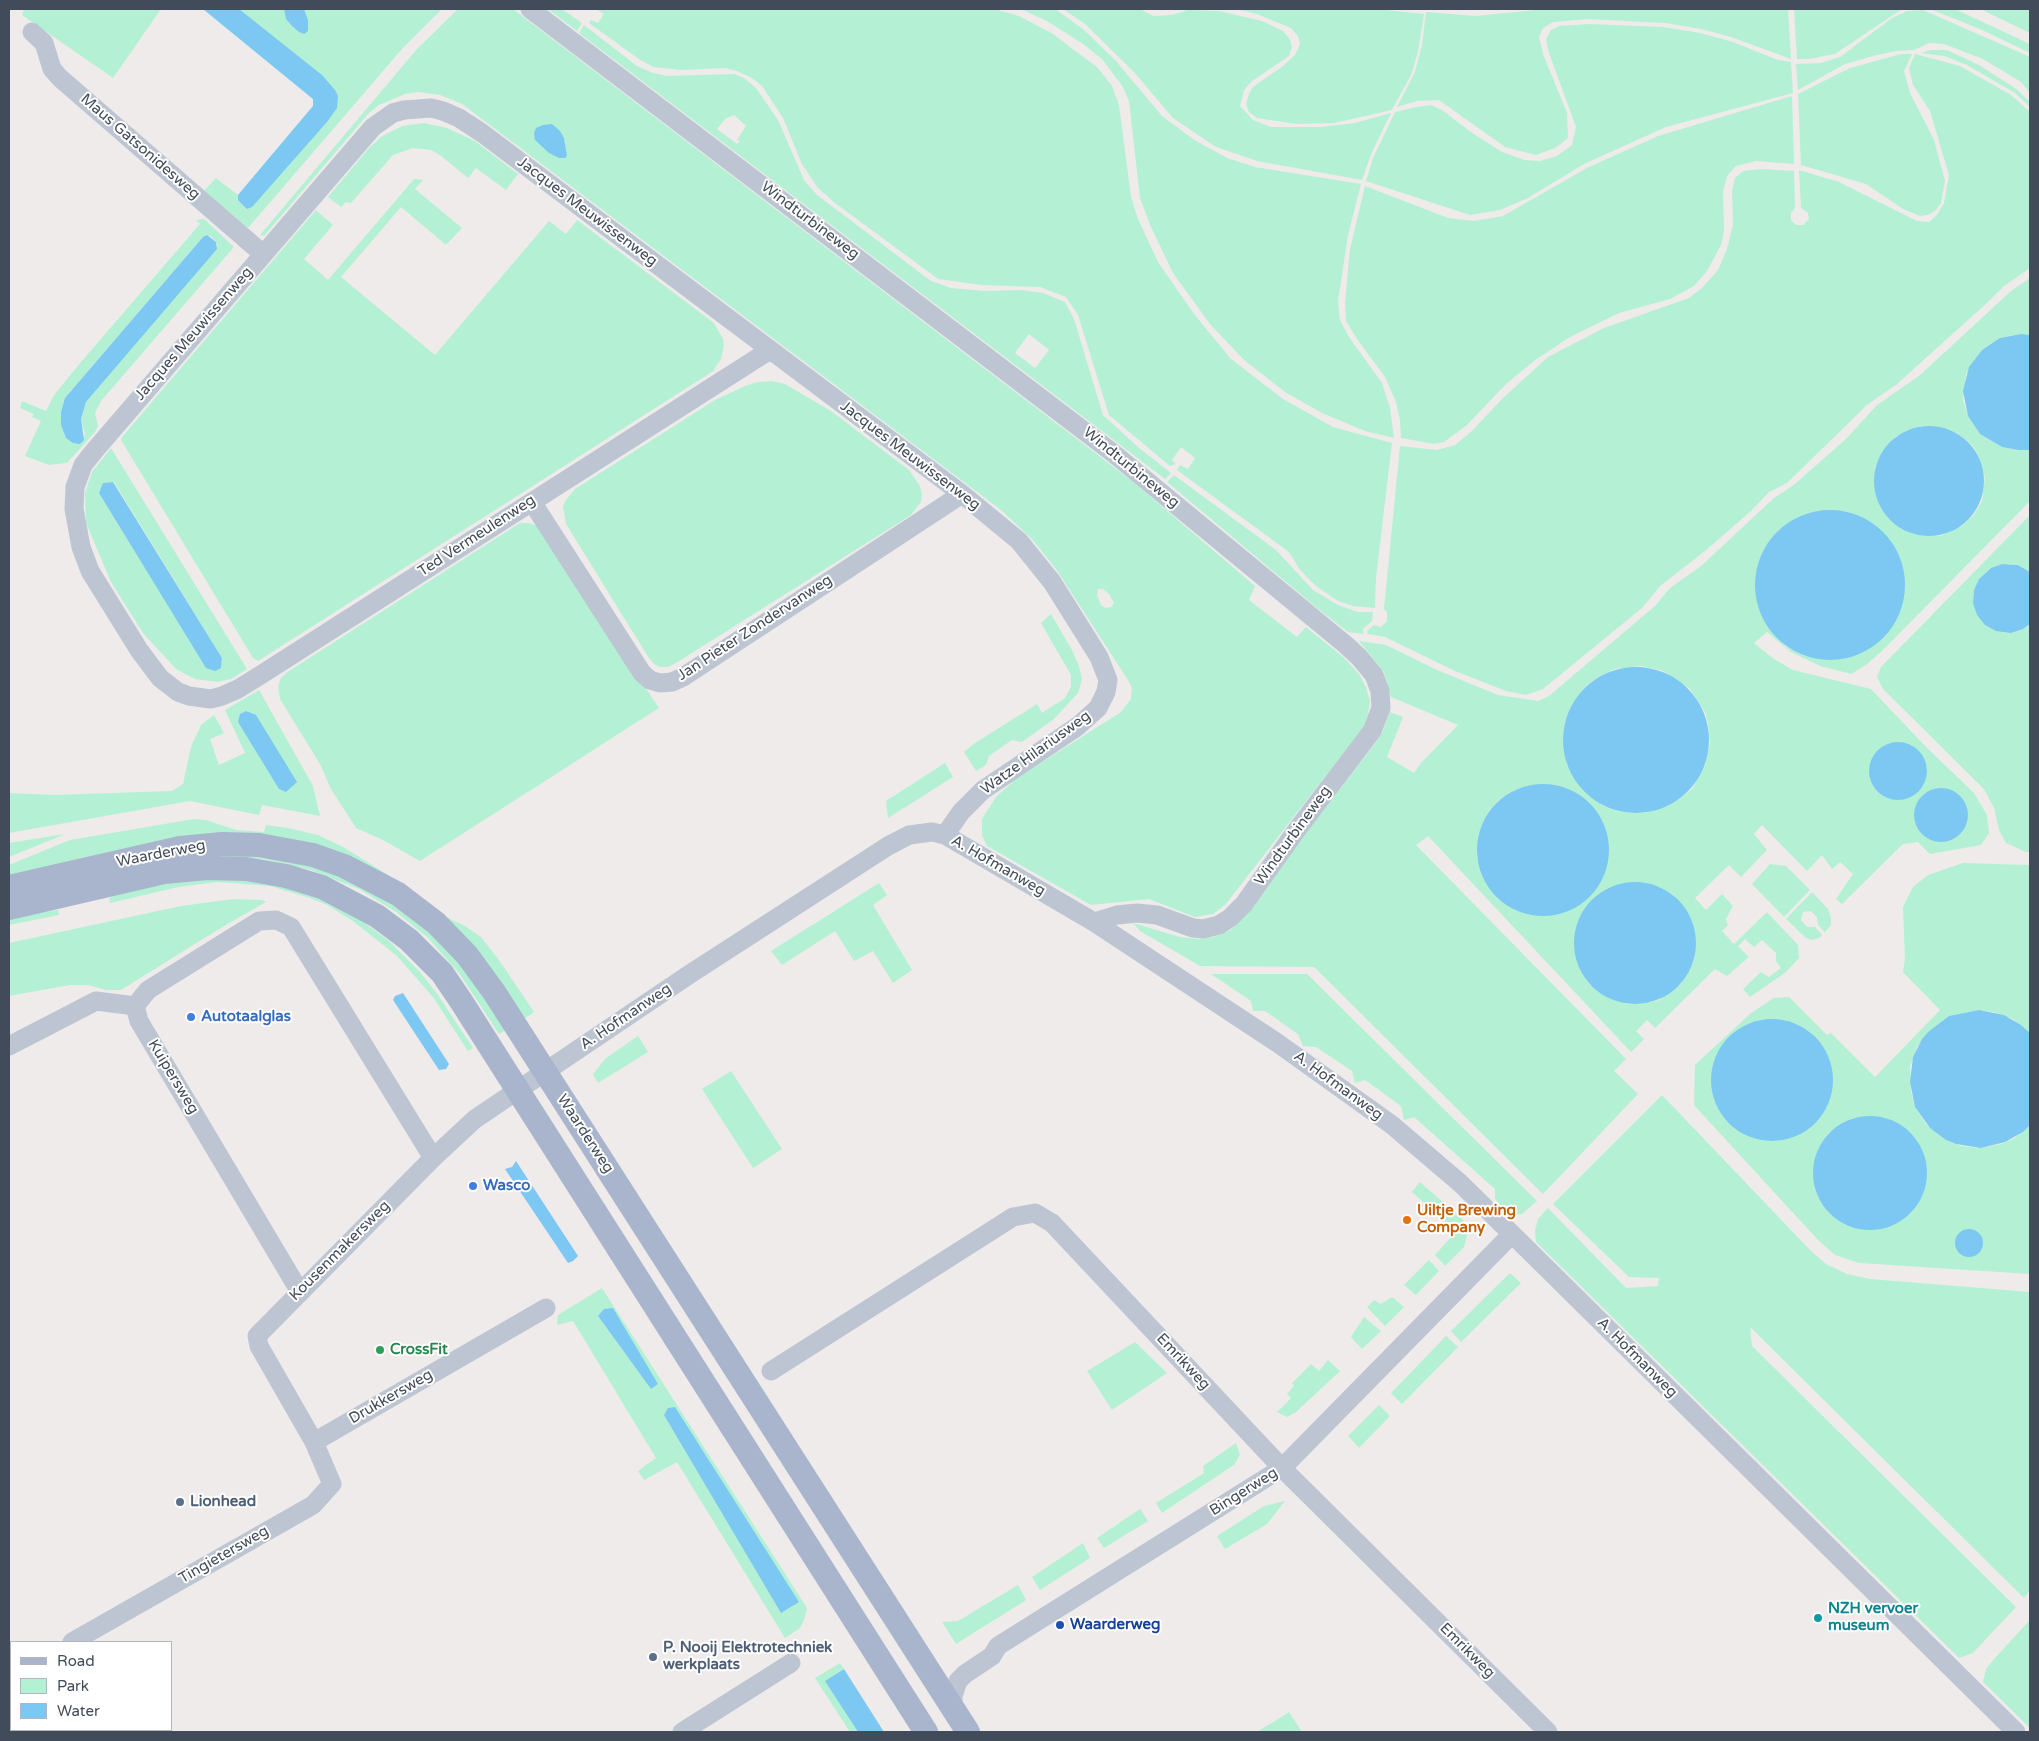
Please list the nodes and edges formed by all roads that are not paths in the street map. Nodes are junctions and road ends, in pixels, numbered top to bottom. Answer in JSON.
{"nodes":[{"id":1,"x":530,"y":9,"type":"edge"},
{"id":2,"x":32,"y":32,"type":"dead end"},
{"id":3,"x":263,"y":254,"type":"junction"},
{"id":4,"x":770,"y":350,"type":"junction"},
{"id":5,"x":962,"y":494,"type":"junction"},
{"id":6,"x":532,"y":502,"type":"junction"},
{"id":7,"x":178,"y":692,"type":"joint"},
{"id":8,"x":1106,"y":692,"type":"joint"},
{"id":9,"x":945,"y":835,"type":"junction"},
{"id":10,"x":9,"y":888,"type":"edge"},
{"id":11,"x":9,"y":908,"type":"edge"},
{"id":12,"x":1094,"y":922,"type":"junction"},
{"id":13,"x":135,"y":1006,"type":"junction"},
{"id":14,"x":9,"y":1046,"type":"edge"},
{"id":15,"x":545,"y":1071,"type":"junction"},
{"id":16,"x":517,"y":1090,"type":"junction"},
{"id":17,"x":433,"y":1158,"type":"junction"},
{"id":18,"x":1512,"y":1234,"type":"junction"},
{"id":19,"x":300,"y":1292,"type":"junction"},
{"id":20,"x":546,"y":1308,"type":"dead end"},
{"id":21,"x":771,"y":1371,"type":"dead end"},
{"id":22,"x":314,"y":1442,"type":"junction"},
{"id":23,"x":1282,"y":1468,"type":"junction"},
{"id":24,"x":74,"y":1641,"type":"edge"},
{"id":25,"x":791,"y":1663,"type":"dead end"},
{"id":26,"x":953,"y":1709,"type":"junction"},
{"id":27,"x":682,"y":1732,"type":"edge"},
{"id":28,"x":926,"y":1732,"type":"edge"},
{"id":29,"x":968,"y":1732,"type":"edge"},
{"id":30,"x":1548,"y":1732,"type":"edge"},
{"id":31,"x":2016,"y":1732,"type":"edge"}],
"edges":[{"from":1,"to":12,"type":"street","name":"Windturbineweg"},
{"from":2,"to":3,"type":"street","name":"Maus Gatsonidesweg"},
{"from":3,"to":4,"type":"street","name":"Jacques Meuwissenweg"},
{"from":3,"to":7,"type":"street","name":"Jacques Meuwissenweg"},
{"from":4,"to":5,"type":"street","name":"Jacques Meuwissenweg"},
{"from":4,"to":6,"type":"street","name":"Ted Vermeulenweg"},
{"from":5,"to":6,"type":"street","name":"Jan Pieter Zondervanweg"},
{"from":5,"to":8,"type":"street","name":"Jacques Meuwissenweg"},
{"from":6,"to":7,"type":"street","name":"Ted Vermeulenweg"},
{"from":8,"to":9,"type":"street","name":"Watze Hilariusweg"},
{"from":9,"to":12,"type":"street","name":"A. Hofmanweg"},
{"from":9,"to":15,"type":"street","name":"A. Hofmanweg"},
{"from":10,"to":15,"type":"main road","name":"Waarderweg"},
{"from":11,"to":16,"type":"main road","name":"Waarderweg"},
{"from":12,"to":18,"type":"street","name":"A. Hofmanweg"},
{"from":13,"to":14,"type":"street"},
{"from":13,"to":17,"type":"street"},
{"from":13,"to":19,"type":"street","name":"Kuipersweg"},
{"from":15,"to":16,"type":"street","name":"A. Hofmanweg"},
{"from":15,"to":26,"type":"main road","name":"Waarderweg"},
{"from":16,"to":17,"type":"street","name":"Kousenmakersweg"},
{"from":16,"to":28,"type":"main road","name":"Waarderweg"},
{"from":17,"to":19,"type":"street","name":"Kousenmakersweg"},
{"from":18,"to":23,"type":"street","name":"Bingerweg"},
{"from":18,"to":31,"type":"street","name":"A. Hofmanweg"},
{"from":19,"to":22,"type":"street","name":"Kousenmakersweg"},
{"from":20,"to":22,"type":"street","name":"Drukkersweg"},
{"from":21,"to":23,"type":"street","name":"Emrikweg"},
{"from":22,"to":24,"type":"street","name":"Tingietersweg"},
{"from":23,"to":26,"type":"street","name":"Bingerweg"},
{"from":23,"to":30,"type":"street","name":"Emrikweg"},
{"from":25,"to":27,"type":"street"},
{"from":26,"to":29,"type":"main road","name":"Waarderweg"}]}
